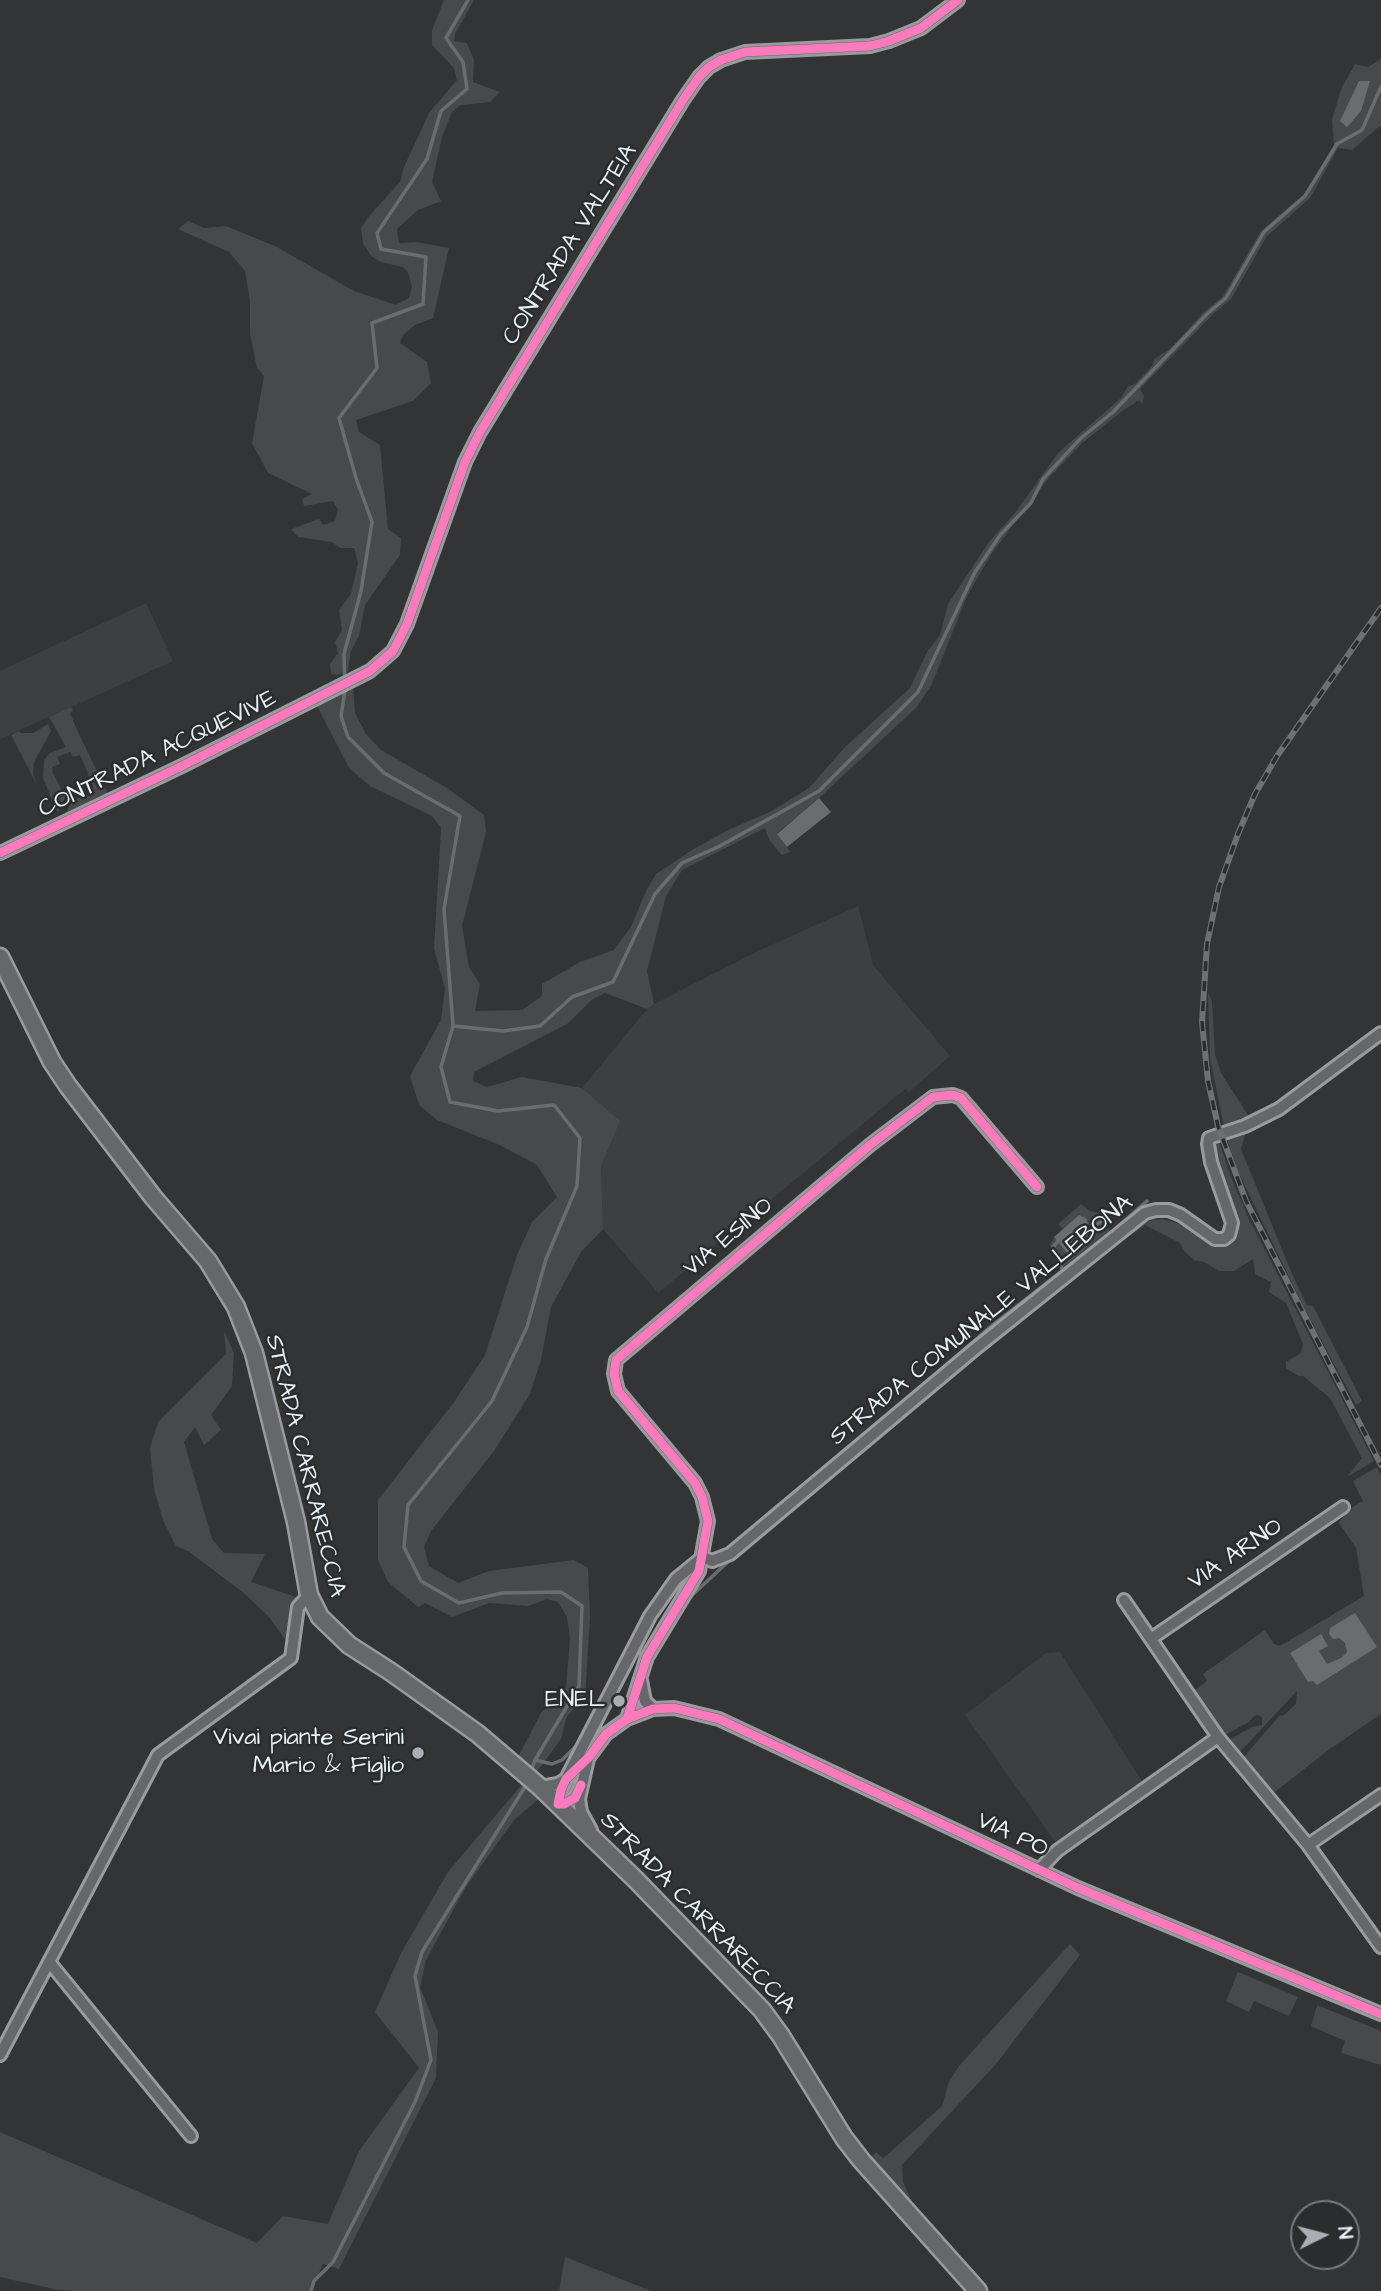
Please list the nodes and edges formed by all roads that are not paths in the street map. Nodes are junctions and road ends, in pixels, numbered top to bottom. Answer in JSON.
{"nodes":[{"id":1,"x":958,"y":0,"type":"edge"},
{"id":2,"x":332,"y":690,"type":"joint"},
{"id":3,"x":0,"y":853,"type":"edge"},
{"id":4,"x":0,"y":957,"type":"edge"},
{"id":5,"x":1381,"y":1033,"type":"edge"},
{"id":6,"x":1037,"y":1187,"type":"dead end"},
{"id":7,"x":1343,"y":1507,"type":"dead end"},
{"id":8,"x":702,"y":1557,"type":"junction"},
{"id":9,"x":309,"y":1595,"type":"junction"},
{"id":10,"x":1124,"y":1600,"type":"dead end"},
{"id":11,"x":1152,"y":1638,"type":"junction"},
{"id":12,"x":641,"y":1674,"type":"junction"},
{"id":13,"x":607,"y":1701,"type":"junction"},
{"id":14,"x":653,"y":1709,"type":"junction"},
{"id":15,"x":627,"y":1719,"type":"junction"},
{"id":16,"x":1219,"y":1737,"type":"junction"},
{"id":17,"x":589,"y":1757,"type":"junction"},
{"id":18,"x":566,"y":1779,"type":"junction"},
{"id":19,"x":581,"y":1785,"type":"junction"},
{"id":20,"x":539,"y":1786,"type":"junction"},
{"id":21,"x":1381,"y":1795,"type":"edge"},
{"id":22,"x":558,"y":1804,"type":"junction"},
{"id":23,"x":600,"y":1845,"type":"junction"},
{"id":24,"x":1308,"y":1845,"type":"junction"},
{"id":25,"x":1039,"y":1870,"type":"junction"},
{"id":26,"x":1381,"y":1925,"type":"edge"},
{"id":27,"x":1370,"y":1933,"type":"junction"},
{"id":28,"x":1381,"y":1948,"type":"edge"},
{"id":29,"x":50,"y":1963,"type":"junction"},
{"id":30,"x":1381,"y":2014,"type":"edge"},
{"id":31,"x":0,"y":2055,"type":"edge"},
{"id":32,"x":191,"y":2136,"type":"dead end"},
{"id":33,"x":978,"y":2291,"type":"edge"}],
"edges":[{"from":1,"to":2,"type":"street","name":"CONTRADA VALTEIA"},
{"from":2,"to":3,"type":"street","name":"CONTRADA ACQUEVIVE"},
{"from":4,"to":9,"type":"main road","name":"STRADA CARRARECCIA"},
{"from":5,"to":8,"type":"street","name":"STRADA COMUNALE VALLEBONA"},
{"from":6,"to":8,"type":"street","name":"VIA ESINO"},
{"from":7,"to":11,"type":"street","name":"VIA ARNO"},
{"from":8,"to":12,"type":"street","name":"VIA ESINO"},
{"from":8,"to":13,"type":"street"},
{"from":9,"to":20,"type":"main road","name":"STRADA CARRARECCIA"},
{"from":9,"to":29,"type":"street"},
{"from":10,"to":11,"type":"street"},
{"from":11,"to":16,"type":"street"},
{"from":12,"to":14,"type":"street"},
{"from":12,"to":15,"type":"street","name":"VIA ESINO"},
{"from":13,"to":15,"type":"street"},
{"from":13,"to":18,"type":"street"},
{"from":14,"to":15,"type":"street","name":"VIA PO"},
{"from":14,"to":25,"type":"street","name":"VIA PO"},
{"from":15,"to":17,"type":"street"},
{"from":16,"to":24,"type":"street"},
{"from":16,"to":25,"type":"street"},
{"from":17,"to":18,"type":"street"},
{"from":17,"to":19,"type":"street"},
{"from":18,"to":20,"type":"street"},
{"from":18,"to":22,"type":"street"},
{"from":19,"to":22,"type":"street"},
{"from":19,"to":23,"type":"street"},
{"from":20,"to":22,"type":"main road","name":"STRADA CARRARECCIA"},
{"from":21,"to":24,"type":"street"},
{"from":22,"to":23,"type":"main road","name":"STRADA CARRARECCIA"},
{"from":23,"to":33,"type":"main road","name":"STRADA CARRARECCIA"},
{"from":24,"to":27,"type":"street"},
{"from":25,"to":30,"type":"street","name":"VIA PO"},
{"from":26,"to":27,"type":"street"},
{"from":27,"to":28,"type":"street"},
{"from":29,"to":31,"type":"street"},
{"from":29,"to":32,"type":"street"}]}
